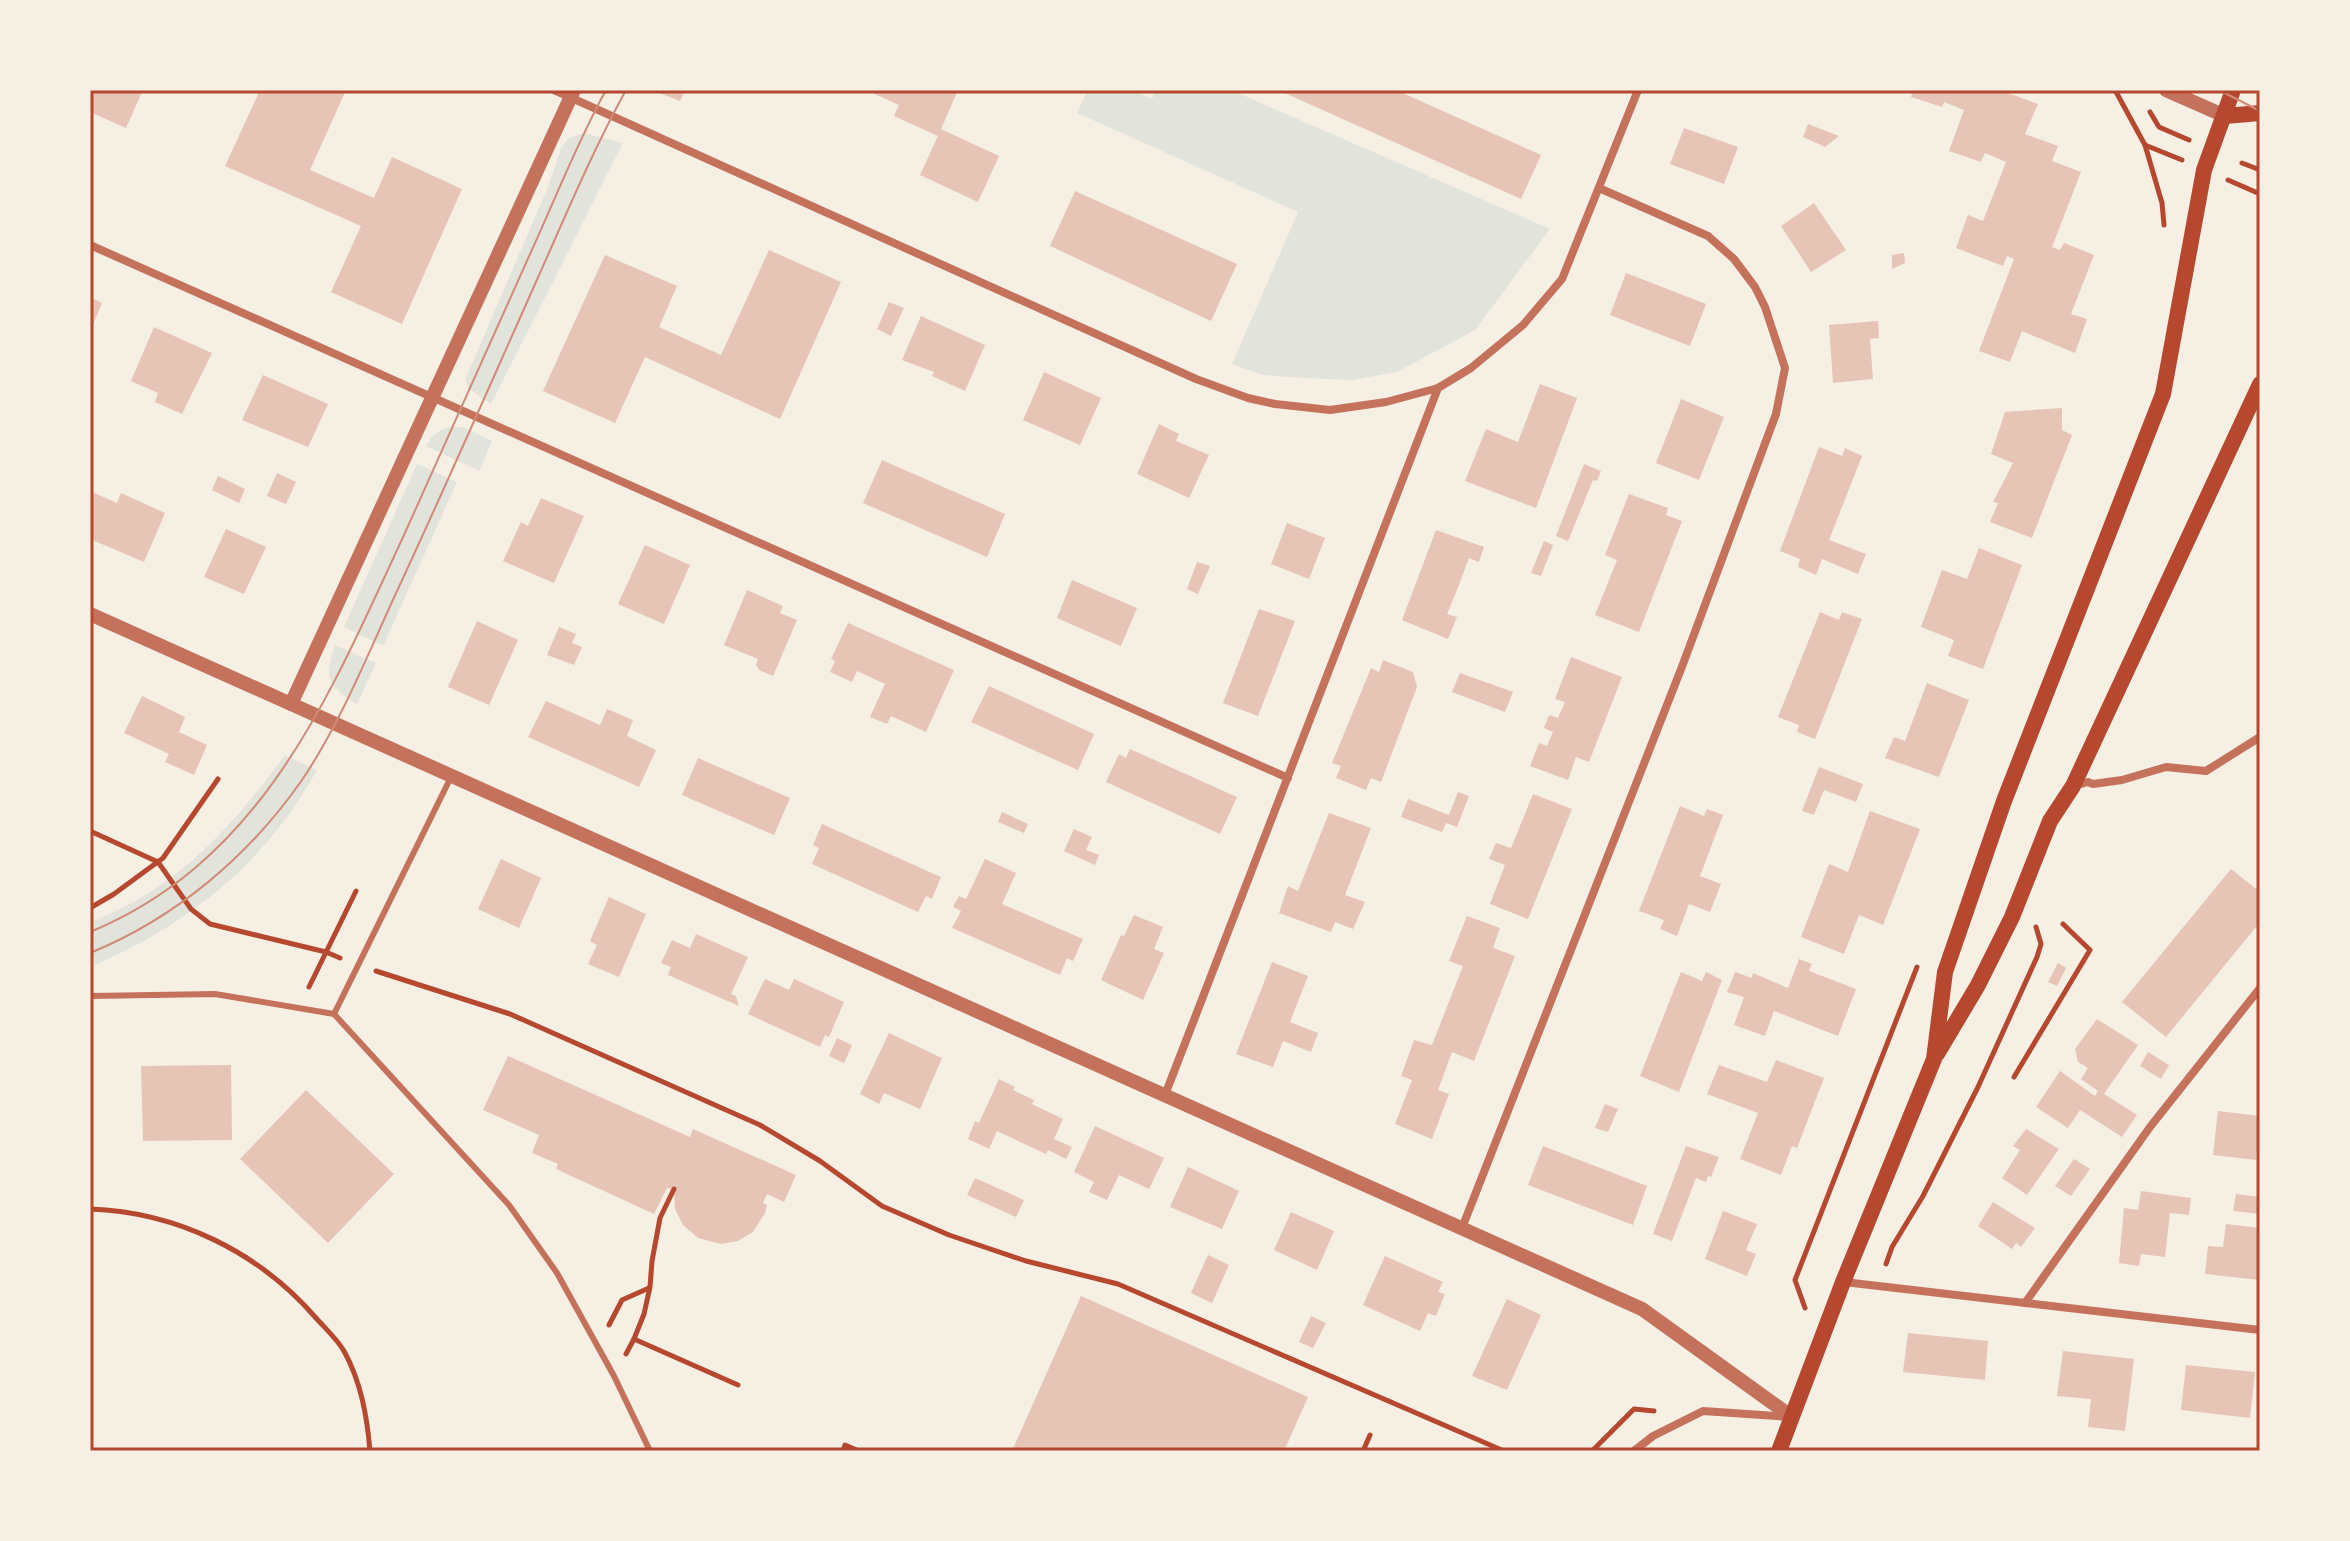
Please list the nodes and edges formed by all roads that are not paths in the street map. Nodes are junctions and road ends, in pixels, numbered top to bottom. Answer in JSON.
{"nodes":[{"id":1,"x":554,"y":90,"type":"edge"},
{"id":2,"x":1638,"y":90,"type":"edge"},
{"id":3,"x":2166,"y":90,"type":"edge"},
{"id":4,"x":2233,"y":90,"type":"edge"},
{"id":5,"x":572,"y":94,"type":"edge"},
{"id":6,"x":2260,"y":113,"type":"edge"},
{"id":7,"x":2225,"y":116,"type":"junction"},
{"id":8,"x":1599,"y":188,"type":"junction"},
{"id":9,"x":90,"y":245,"type":"edge"},
{"id":10,"x":2260,"y":384,"type":"edge"},
{"id":11,"x":1438,"y":388,"type":"junction"},
{"id":12,"x":433,"y":396,"type":"junction"},
{"id":13,"x":90,"y":614,"type":"edge"},
{"id":14,"x":291,"y":704,"type":"junction"},
{"id":15,"x":2260,"y":737,"type":"edge"},
{"id":16,"x":451,"y":776,"type":"junction"},
{"id":17,"x":1288,"y":778,"type":"junction"},
{"id":18,"x":2073,"y":786,"type":"junction"},
{"id":19,"x":2260,"y":988,"type":"edge"},
{"id":20,"x":90,"y":996,"type":"edge"},
{"id":21,"x":334,"y":1014,"type":"junction"},
{"id":22,"x":1934,"y":1059,"type":"junction"},
{"id":23,"x":1165,"y":1095,"type":"junction"},
{"id":24,"x":1462,"y":1228,"type":"junction"},
{"id":25,"x":1843,"y":1282,"type":"junction"},
{"id":26,"x":2025,"y":1303,"type":"junction"},
{"id":27,"x":2260,"y":1330,"type":"edge"},
{"id":28,"x":1792,"y":1417,"type":"junction"},
{"id":29,"x":650,"y":1451,"type":"edge"},
{"id":30,"x":1634,"y":1451,"type":"edge"},
{"id":31,"x":1779,"y":1451,"type":"edge"}],
"edges":[{"from":1,"to":5,"type":"street"},
{"from":2,"to":8,"type":"street"},
{"from":3,"to":7,"type":"street"},
{"from":4,"to":7,"type":"main road"},
{"from":5,"to":11,"type":"street"},
{"from":5,"to":12,"type":"street"},
{"from":6,"to":7,"type":"main road"},
{"from":7,"to":22,"type":"main road"},
{"from":8,"to":11,"type":"street"},
{"from":8,"to":24,"type":"street"},
{"from":9,"to":12,"type":"street"},
{"from":10,"to":18,"type":"main road"},
{"from":11,"to":17,"type":"street"},
{"from":12,"to":14,"type":"street"},
{"from":12,"to":17,"type":"street"},
{"from":13,"to":14,"type":"street"},
{"from":14,"to":16,"type":"street"},
{"from":15,"to":18,"type":"street"},
{"from":16,"to":21,"type":"lane"},
{"from":16,"to":23,"type":"street"},
{"from":17,"to":23,"type":"street"},
{"from":18,"to":22,"type":"main road"},
{"from":19,"to":26,"type":"street"},
{"from":20,"to":21,"type":"lane"},
{"from":21,"to":29,"type":"lane"},
{"from":22,"to":25,"type":"main road"},
{"from":23,"to":24,"type":"street"},
{"from":24,"to":28,"type":"street"},
{"from":25,"to":26,"type":"street"},
{"from":25,"to":28,"type":"main road"},
{"from":26,"to":27,"type":"street"},
{"from":28,"to":30,"type":"street"},
{"from":28,"to":31,"type":"main road"}]}
